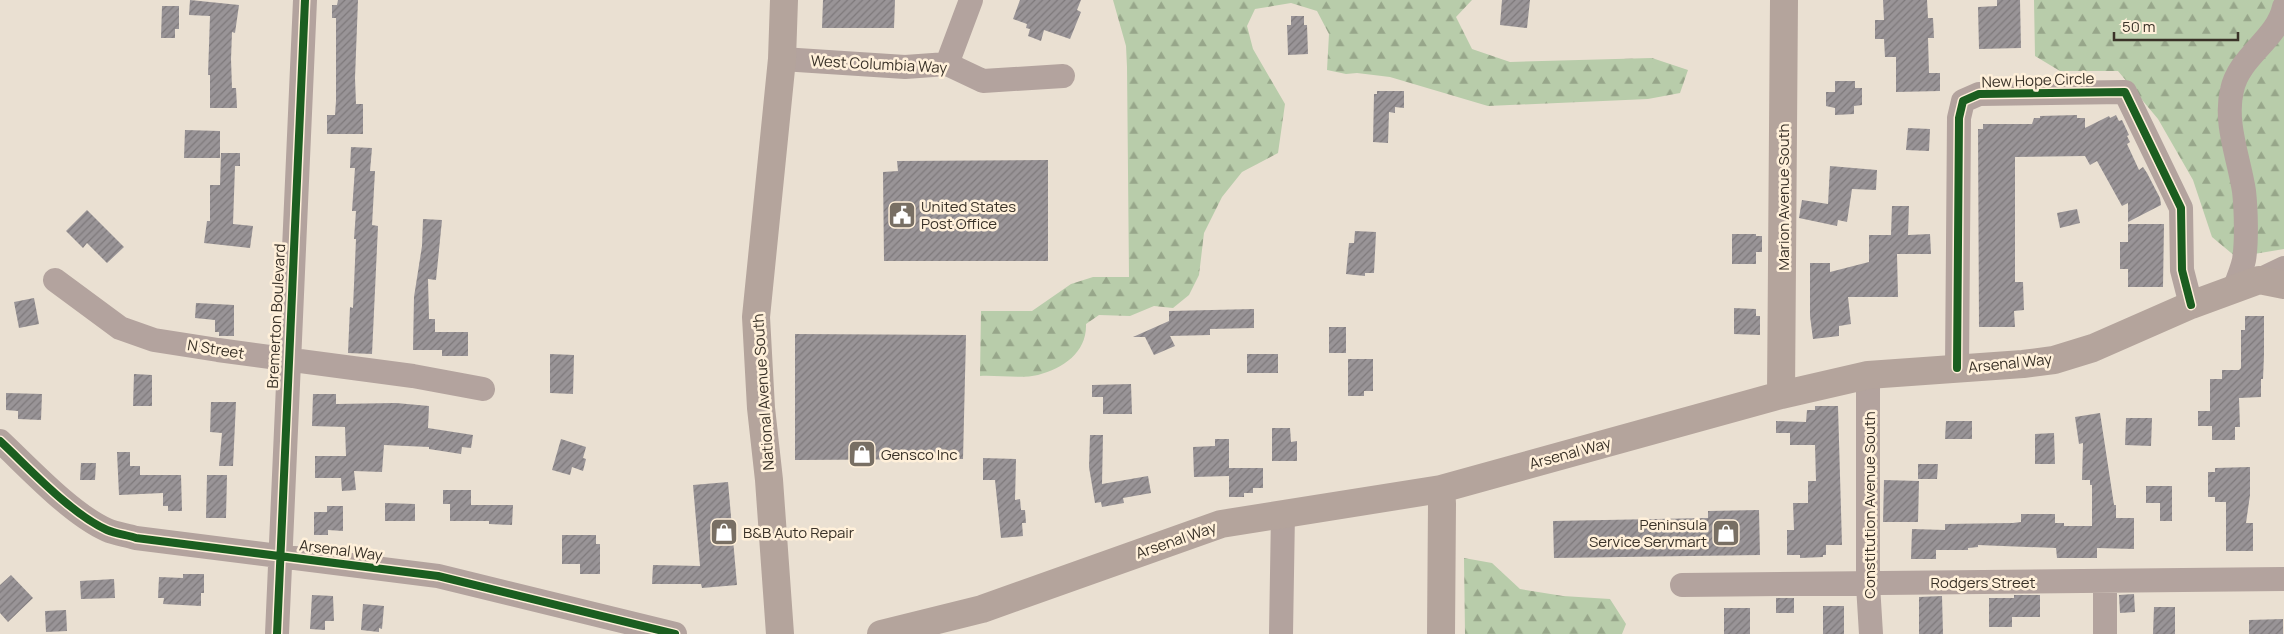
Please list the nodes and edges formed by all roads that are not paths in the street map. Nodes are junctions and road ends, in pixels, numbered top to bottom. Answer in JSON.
{"nodes":[{"id":1,"x":305,"y":0,"type":"edge"},
{"id":2,"x":784,"y":0,"type":"edge"},
{"id":3,"x":971,"y":0,"type":"edge"},
{"id":4,"x":1784,"y":0,"type":"edge"},
{"id":5,"x":2284,"y":7,"type":"edge"},
{"id":6,"x":782,"y":59,"type":"junction"},
{"id":7,"x":947,"y":64,"type":"junction"},
{"id":8,"x":1064,"y":76,"type":"dead end"},
{"id":9,"x":2284,"y":268,"type":"edge"},
{"id":10,"x":55,"y":280,"type":"dead end"},
{"id":11,"x":2259,"y":284,"type":"edge"},
{"id":12,"x":2190,"y":305,"type":"junction"},
{"id":13,"x":288,"y":360,"type":"junction"},
{"id":14,"x":1957,"y":368,"type":"junction"},
{"id":15,"x":1868,"y":375,"type":"junction"},
{"id":16,"x":483,"y":389,"type":"dead end"},
{"id":17,"x":1781,"y":395,"type":"junction"},
{"id":18,"x":0,"y":441,"type":"edge"},
{"id":19,"x":1440,"y":489,"type":"junction"},
{"id":20,"x":1282,"y":513,"type":"junction"},
{"id":21,"x":278,"y":556,"type":"junction"},
{"id":22,"x":2284,"y":580,"type":"edge"},
{"id":23,"x":2104,"y":582,"type":"junction"},
{"id":24,"x":1682,"y":585,"type":"dead end"},
{"id":25,"x":1868,"y":585,"type":"junction"},
{"id":26,"x":276,"y":634,"type":"edge"},
{"id":27,"x":675,"y":634,"type":"edge"},
{"id":28,"x":780,"y":634,"type":"edge"},
{"id":29,"x":881,"y":634,"type":"edge"},
{"id":30,"x":1281,"y":634,"type":"edge"},
{"id":31,"x":1441,"y":634,"type":"edge"},
{"id":32,"x":1871,"y":634,"type":"edge"},
{"id":33,"x":2105,"y":634,"type":"edge"}],
"edges":[{"from":1,"to":13,"type":"street","name":"Bremerton Boulevard"},
{"from":2,"to":6,"type":"main road","name":"National Avenue South"},
{"from":3,"to":7,"type":"street"},
{"from":4,"to":17,"type":"main road","name":"Marion Avenue South"},
{"from":5,"to":11,"type":"street"},
{"from":6,"to":7,"type":"street","name":"West Columbia Way"},
{"from":6,"to":28,"type":"main road","name":"National Avenue South"},
{"from":7,"to":8,"type":"street","name":"West Columbia Way"},
{"from":9,"to":11,"type":"street"},
{"from":10,"to":13,"type":"street","name":"N Street"},
{"from":11,"to":12,"type":"main road","name":"Arsenal Way"},
{"from":12,"to":14,"type":"main road","name":"Arsenal Way"},
{"from":12,"to":14,"type":"street","name":"New Hope Circle"},
{"from":13,"to":16,"type":"street","name":"N Street"},
{"from":13,"to":21,"type":"street","name":"Bremerton Boulevard"},
{"from":14,"to":15,"type":"main road","name":"Arsenal Way"},
{"from":15,"to":17,"type":"main road","name":"Arsenal Way"},
{"from":15,"to":25,"type":"street","name":"Constitution Avenue South"},
{"from":17,"to":19,"type":"main road","name":"Arsenal Way"},
{"from":18,"to":21,"type":"street","name":"Arsenal Way"},
{"from":19,"to":20,"type":"main road","name":"Arsenal Way"},
{"from":19,"to":31,"type":"main road"},
{"from":20,"to":29,"type":"main road","name":"Arsenal Way"},
{"from":20,"to":30,"type":"street"},
{"from":21,"to":26,"type":"street","name":"Bremerton Boulevard"},
{"from":21,"to":27,"type":"street","name":"Arsenal Way"},
{"from":22,"to":23,"type":"street","name":"Rodgers Street"},
{"from":23,"to":25,"type":"street","name":"Rodgers Street"},
{"from":23,"to":33,"type":"street"},
{"from":24,"to":25,"type":"street","name":"Rodgers Street"},
{"from":25,"to":32,"type":"street","name":"Constitution Avenue South"}]}
